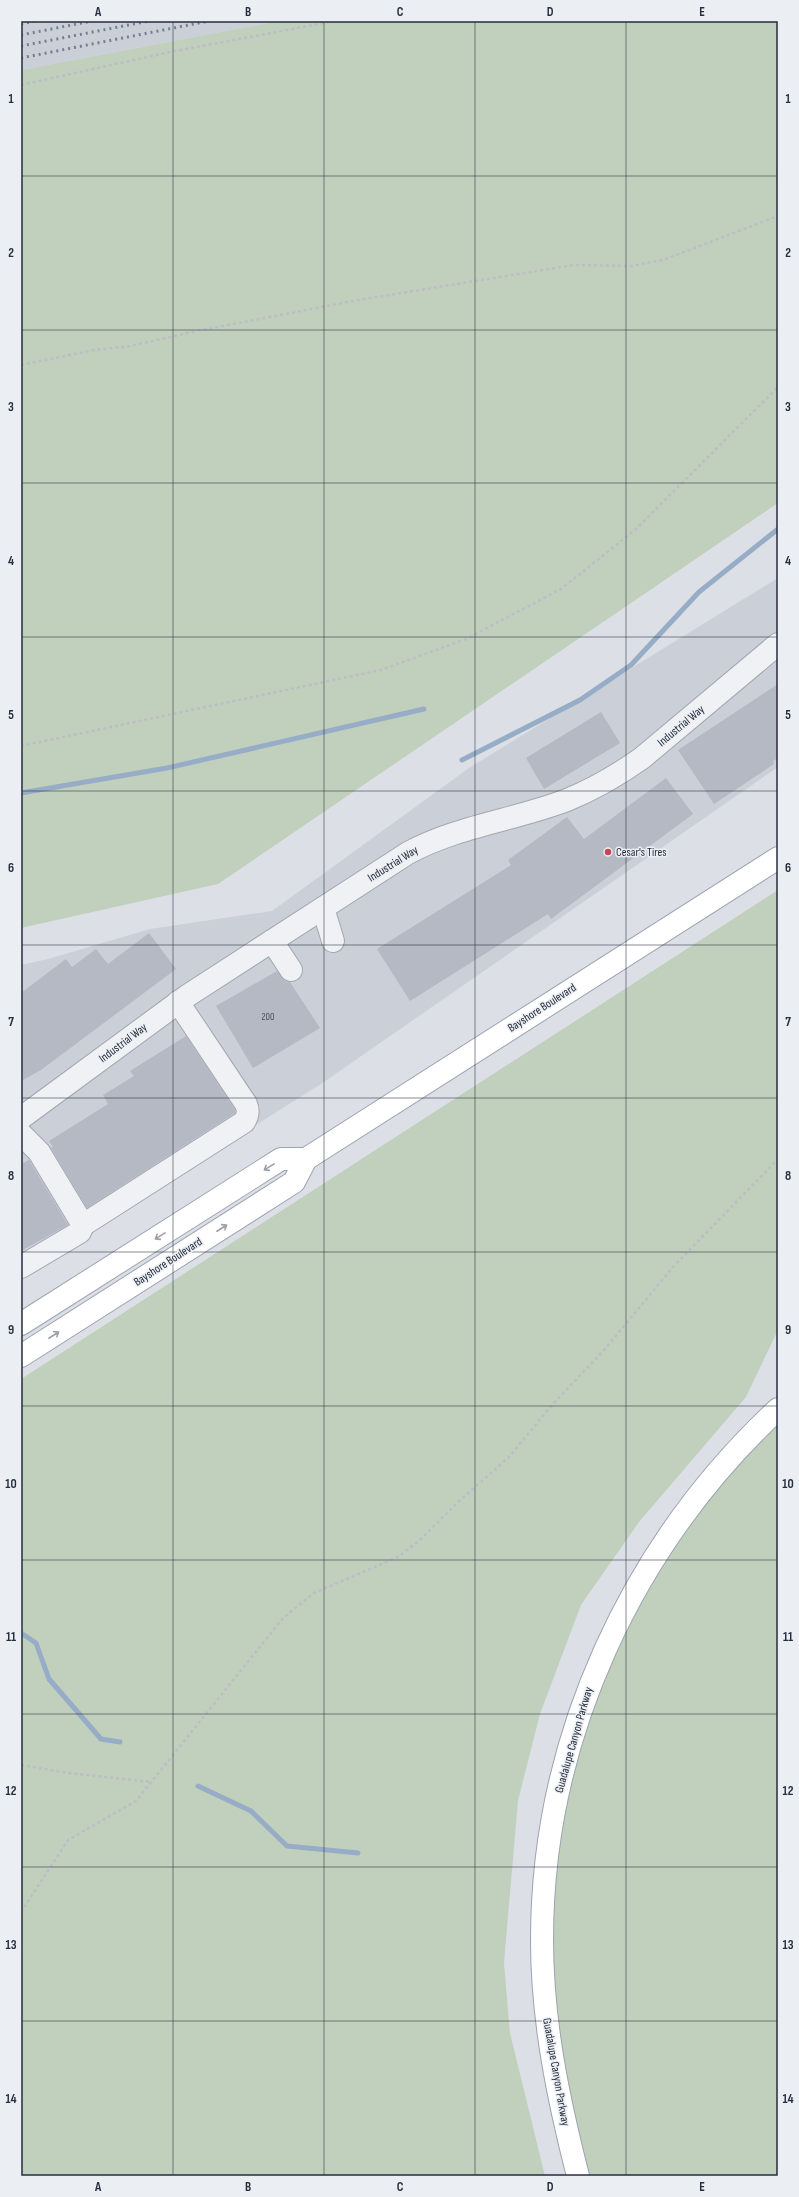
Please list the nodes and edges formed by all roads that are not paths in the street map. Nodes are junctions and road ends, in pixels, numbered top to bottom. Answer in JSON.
{"nodes":[{"id":1,"x":778,"y":644,"type":"edge"},
{"id":2,"x":778,"y":858,"type":"edge"},
{"id":3,"x":323,"y":908,"type":"junction"},
{"id":4,"x":272,"y":941,"type":"junction"},
{"id":5,"x":333,"y":941,"type":"dead end"},
{"id":6,"x":291,"y":970,"type":"dead end"},
{"id":7,"x":183,"y":999,"type":"junction"},
{"id":8,"x":202,"y":1018,"type":"dead end"},
{"id":9,"x":21,"y":1118,"type":"edge"},
{"id":10,"x":21,"y":1134,"type":"edge"},
{"id":11,"x":306,"y":1159,"type":"junction"},
{"id":12,"x":83,"y":1225,"type":"junction"},
{"id":13,"x":21,"y":1267,"type":"edge"},
{"id":14,"x":21,"y":1324,"type":"edge"},
{"id":15,"x":21,"y":1356,"type":"edge"},
{"id":16,"x":778,"y":1409,"type":"edge"},
{"id":17,"x":578,"y":2176,"type":"edge"}],
"edges":[{"from":1,"to":3,"type":"street","name":"Industrial Way"},
{"from":2,"to":11,"type":"main road","name":"Bayshore Boulevard"},
{"from":3,"to":4,"type":"street","name":"Industrial Way"},
{"from":3,"to":5,"type":"street"},
{"from":4,"to":6,"type":"street"},
{"from":4,"to":7,"type":"street","name":"Industrial Way"},
{"from":7,"to":8,"type":"street"},
{"from":7,"to":9,"type":"street","name":"Industrial Way"},
{"from":7,"to":12,"type":"street"},
{"from":10,"to":12,"type":"street"},
{"from":11,"to":14,"type":"main road","one_way":true},
{"from":15,"to":11,"type":"main road","name":"Bayshore Boulevard","one_way":true},
{"from":12,"to":13,"type":"street"},
{"from":16,"to":17,"type":"main road","name":"Guadalupe Canyon Parkway"}]}
